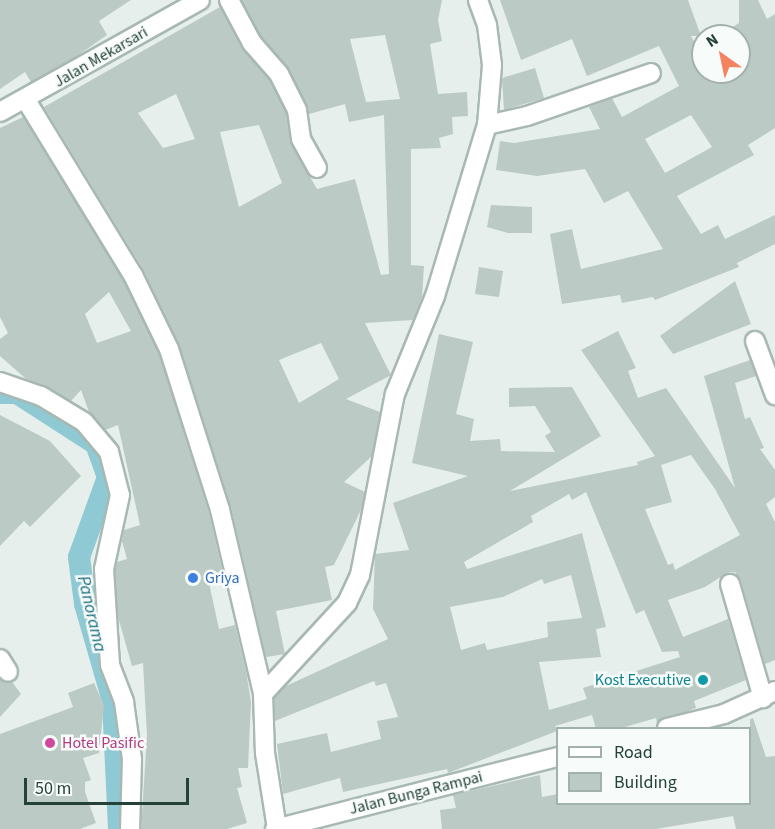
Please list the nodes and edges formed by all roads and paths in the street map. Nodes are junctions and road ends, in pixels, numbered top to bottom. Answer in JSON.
{"nodes":[{"id":1,"x":229,"y":0,"type":"edge"},
{"id":2,"x":478,"y":0,"type":"edge"},
{"id":3,"x":196,"y":1,"type":"edge"},
{"id":4,"x":651,"y":73,"type":"dead end"},
{"id":5,"x":26,"y":100,"type":"junction"},
{"id":6,"x":0,"y":112,"type":"edge"},
{"id":7,"x":487,"y":125,"type":"junction"},
{"id":8,"x":317,"y":168,"type":"dead end"},
{"id":9,"x":755,"y":341,"type":"dead end"},
{"id":10,"x":0,"y":382,"type":"edge"},
{"id":11,"x":775,"y":395,"type":"edge"},
{"id":12,"x":730,"y":584,"type":"dead end"},
{"id":13,"x":263,"y":694,"type":"junction"},
{"id":14,"x":769,"y":695,"type":"edge"},
{"id":15,"x":675,"y":727,"type":"edge"},
{"id":16,"x":556,"y":758,"type":"edge"},
{"id":17,"x":130,"y":829,"type":"edge"},
{"id":18,"x":276,"y":829,"type":"edge"}],
"edges":[{"from":1,"to":8,"type":"street"},
{"from":2,"to":7,"type":"street"},
{"from":3,"to":5,"type":"street","name":"Jalan Mekarsari"},
{"from":4,"to":7,"type":"street"},
{"from":5,"to":6,"type":"street","name":"Jalan Mekarsari"},
{"from":5,"to":13,"type":"street"},
{"from":7,"to":13,"type":"street"},
{"from":9,"to":11,"type":"street"},
{"from":10,"to":17,"type":"street"},
{"from":12,"to":14,"type":"street"},
{"from":13,"to":18,"type":"street"},
{"from":14,"to":15,"type":"street"},
{"from":16,"to":18,"type":"street","name":"Jalan Bunga Rampai"}]}
